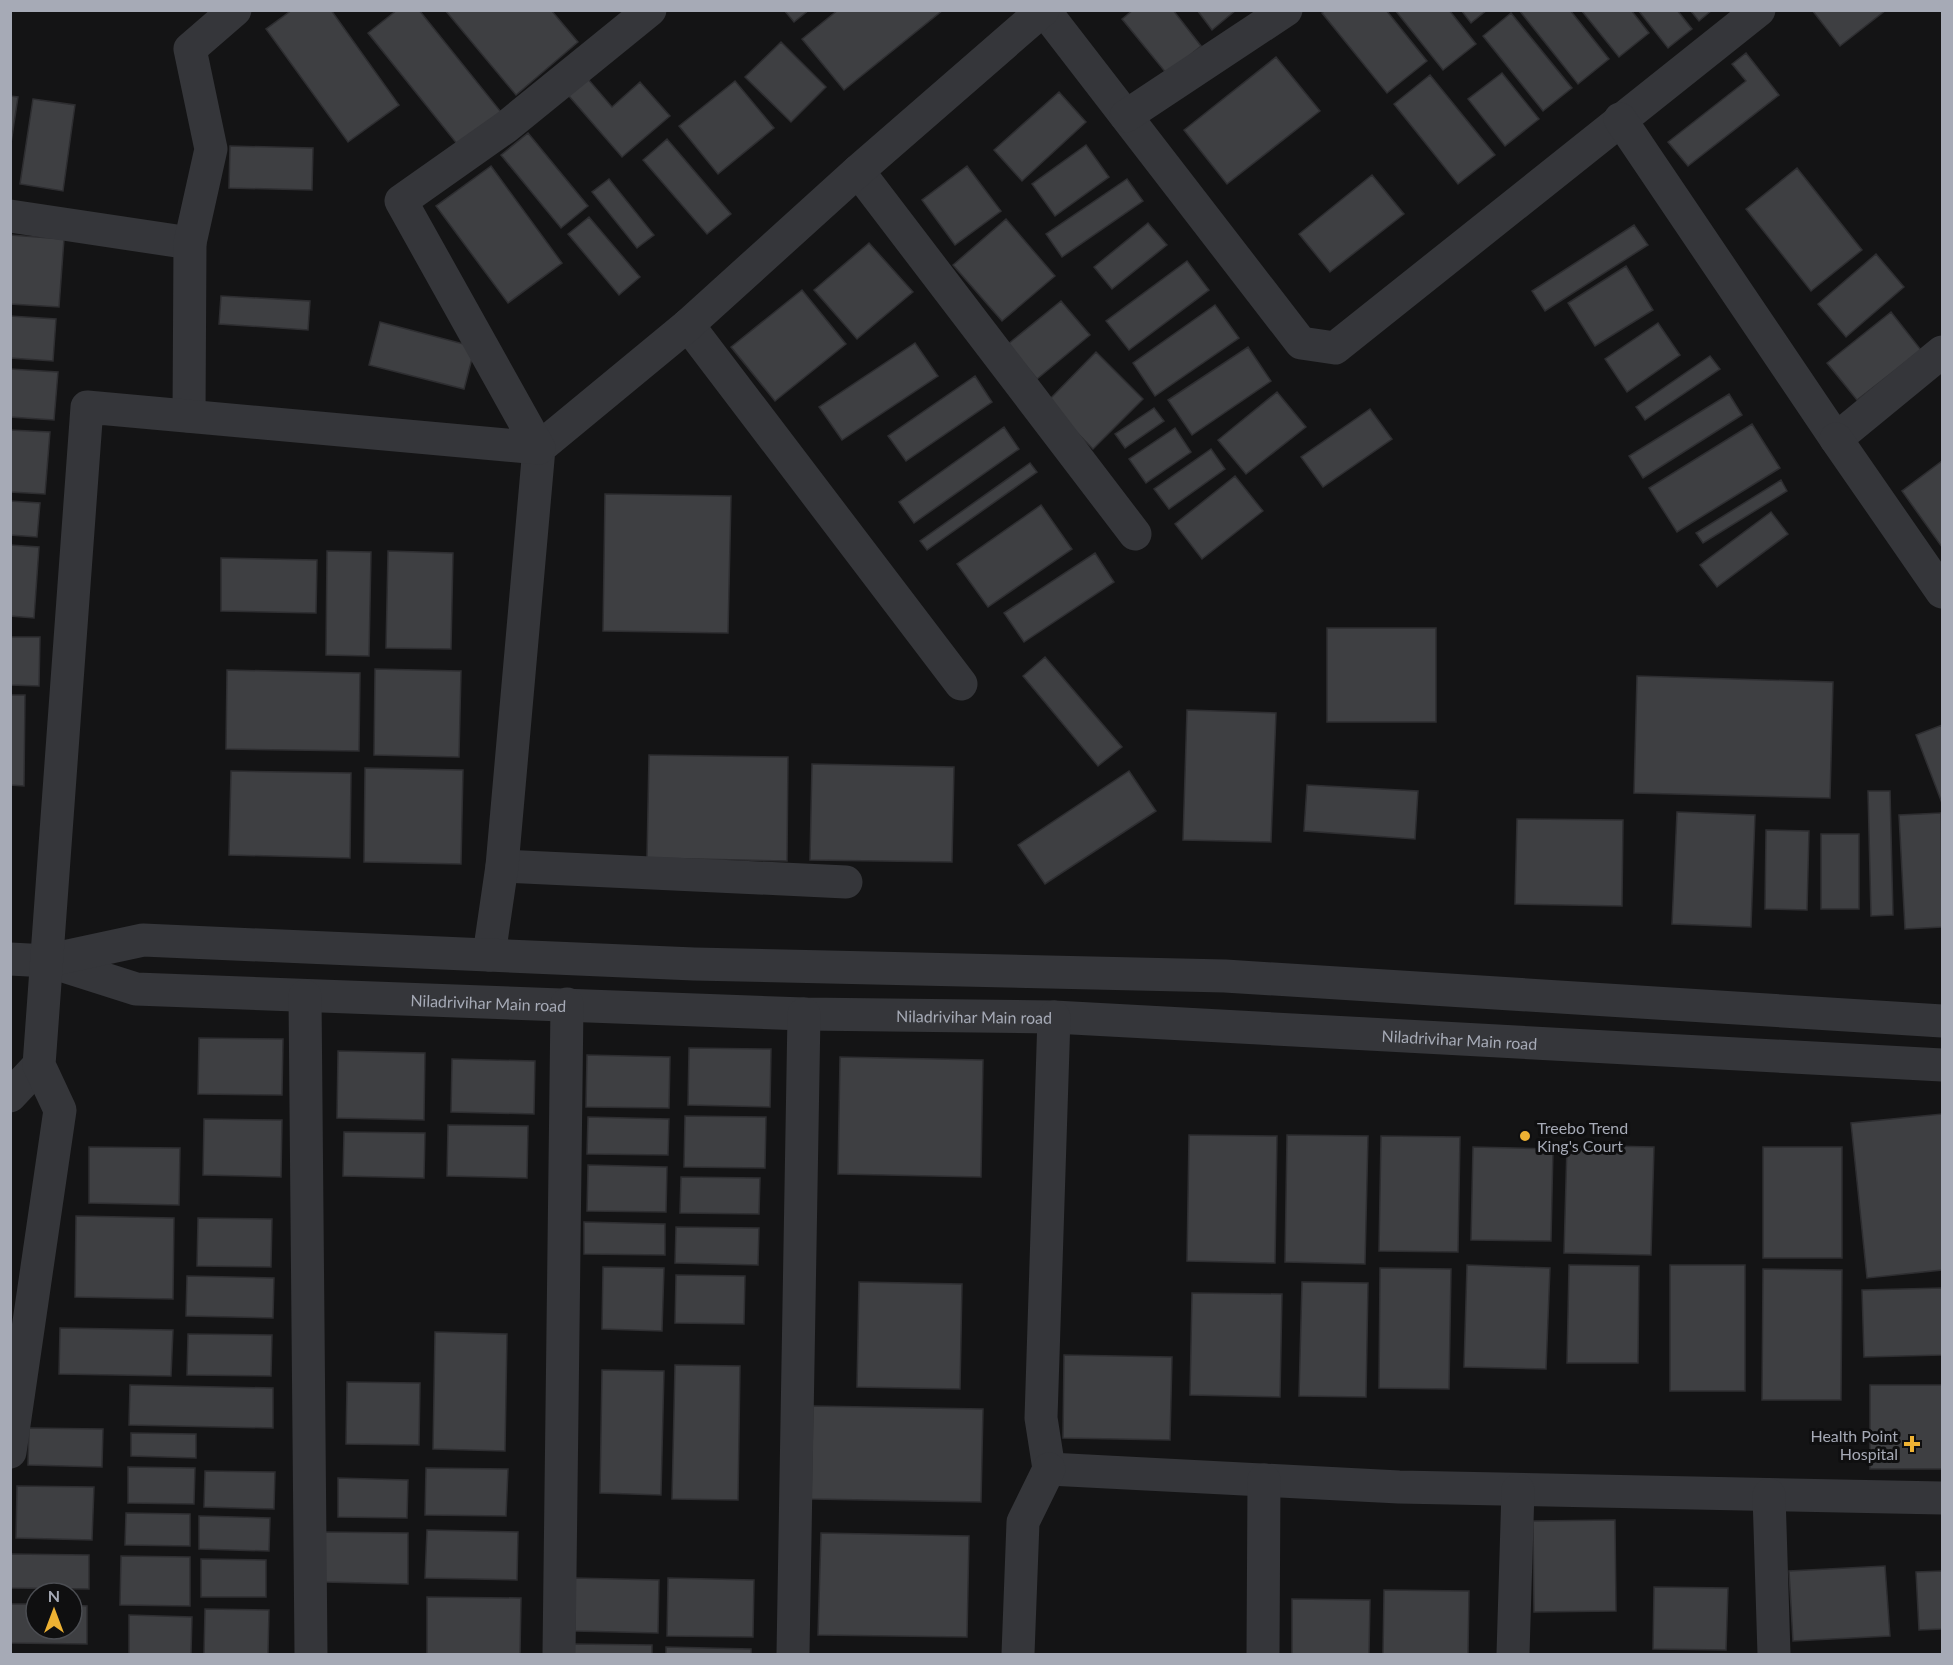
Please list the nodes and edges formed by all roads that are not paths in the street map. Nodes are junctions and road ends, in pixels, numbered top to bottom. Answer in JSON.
{"nodes":[{"id":1,"x":235,"y":10,"type":"edge"},
{"id":2,"x":650,"y":10,"type":"edge"},
{"id":3,"x":1044,"y":10,"type":"edge"},
{"id":4,"x":1286,"y":10,"type":"edge"},
{"id":5,"x":1760,"y":10,"type":"edge"},
{"id":6,"x":613,"y":22,"type":"edge"},
{"id":7,"x":1126,"y":116,"type":"junction"},
{"id":8,"x":1620,"y":119,"type":"junction"},
{"id":9,"x":858,"y":171,"type":"junction"},
{"id":10,"x":10,"y":216,"type":"edge"},
{"id":11,"x":190,"y":243,"type":"junction"},
{"id":12,"x":688,"y":325,"type":"junction"},
{"id":13,"x":1942,"y":352,"type":"edge"},
{"id":14,"x":189,"y":416,"type":"junction"},
{"id":15,"x":1836,"y":439,"type":"junction"},
{"id":16,"x":539,"y":448,"type":"junction"},
{"id":17,"x":1135,"y":534,"type":"dead end"},
{"id":18,"x":1942,"y":592,"type":"edge"},
{"id":19,"x":961,"y":684,"type":"dead end"},
{"id":20,"x":502,"y":866,"type":"junction"},
{"id":21,"x":846,"y":882,"type":"dead end"},
{"id":22,"x":489,"y":955,"type":"junction"},
{"id":23,"x":10,"y":959,"type":"edge"},
{"id":24,"x":48,"y":961,"type":"junction"},
{"id":25,"x":305,"y":996,"type":"junction"},
{"id":26,"x":567,"y":1005,"type":"junction"},
{"id":27,"x":804,"y":1014,"type":"junction"},
{"id":28,"x":1054,"y":1017,"type":"junction"},
{"id":29,"x":1942,"y":1021,"type":"edge"},
{"id":30,"x":39,"y":1065,"type":"junction"},
{"id":31,"x":1942,"y":1065,"type":"edge"},
{"id":32,"x":10,"y":1096,"type":"edge"},
{"id":33,"x":10,"y":1452,"type":"edge"},
{"id":34,"x":1049,"y":1469,"type":"junction"},
{"id":35,"x":1264,"y":1480,"type":"junction"},
{"id":36,"x":1518,"y":1490,"type":"junction"},
{"id":37,"x":1769,"y":1495,"type":"junction"},
{"id":38,"x":1942,"y":1498,"type":"edge"},
{"id":39,"x":311,"y":1654,"type":"edge"},
{"id":40,"x":559,"y":1654,"type":"edge"},
{"id":41,"x":793,"y":1654,"type":"edge"},
{"id":42,"x":1018,"y":1654,"type":"edge"},
{"id":43,"x":1263,"y":1654,"type":"edge"},
{"id":44,"x":1513,"y":1654,"type":"edge"},
{"id":45,"x":1774,"y":1654,"type":"edge"}],
"edges":[{"from":1,"to":11,"type":"street"},
{"from":2,"to":6,"type":"street"},
{"from":3,"to":7,"type":"street"},
{"from":3,"to":9,"type":"street"},
{"from":4,"to":7,"type":"street"},
{"from":5,"to":8,"type":"street"},
{"from":6,"to":16,"type":"street"},
{"from":7,"to":8,"type":"street"},
{"from":8,"to":15,"type":"street"},
{"from":9,"to":12,"type":"street"},
{"from":9,"to":17,"type":"street"},
{"from":10,"to":11,"type":"street"},
{"from":11,"to":14,"type":"street"},
{"from":12,"to":16,"type":"street"},
{"from":12,"to":19,"type":"street"},
{"from":13,"to":15,"type":"street"},
{"from":14,"to":16,"type":"street"},
{"from":14,"to":24,"type":"street"},
{"from":15,"to":18,"type":"street"},
{"from":16,"to":20,"type":"street"},
{"from":20,"to":21,"type":"street"},
{"from":20,"to":22,"type":"street"},
{"from":22,"to":24,"type":"street"},
{"from":22,"to":29,"type":"street"},
{"from":23,"to":24,"type":"street","name":"Niladrivihar Main road"},
{"from":24,"to":25,"type":"street","name":"Niladrivihar Main road"},
{"from":24,"to":30,"type":"street"},
{"from":25,"to":26,"type":"street","name":"Niladrivihar Main road"},
{"from":25,"to":39,"type":"street"},
{"from":26,"to":27,"type":"street","name":"Niladrivihar Main road"},
{"from":26,"to":40,"type":"street"},
{"from":27,"to":28,"type":"street","name":"Niladrivihar Main road"},
{"from":27,"to":41,"type":"street"},
{"from":28,"to":31,"type":"street","name":"Niladrivihar Main road"},
{"from":28,"to":34,"type":"street"},
{"from":30,"to":32,"type":"street"},
{"from":30,"to":33,"type":"street"},
{"from":34,"to":35,"type":"street"},
{"from":34,"to":42,"type":"street"},
{"from":35,"to":36,"type":"street"},
{"from":35,"to":43,"type":"street"},
{"from":36,"to":37,"type":"street"},
{"from":36,"to":44,"type":"street"},
{"from":37,"to":38,"type":"street"},
{"from":37,"to":45,"type":"street"}]}
